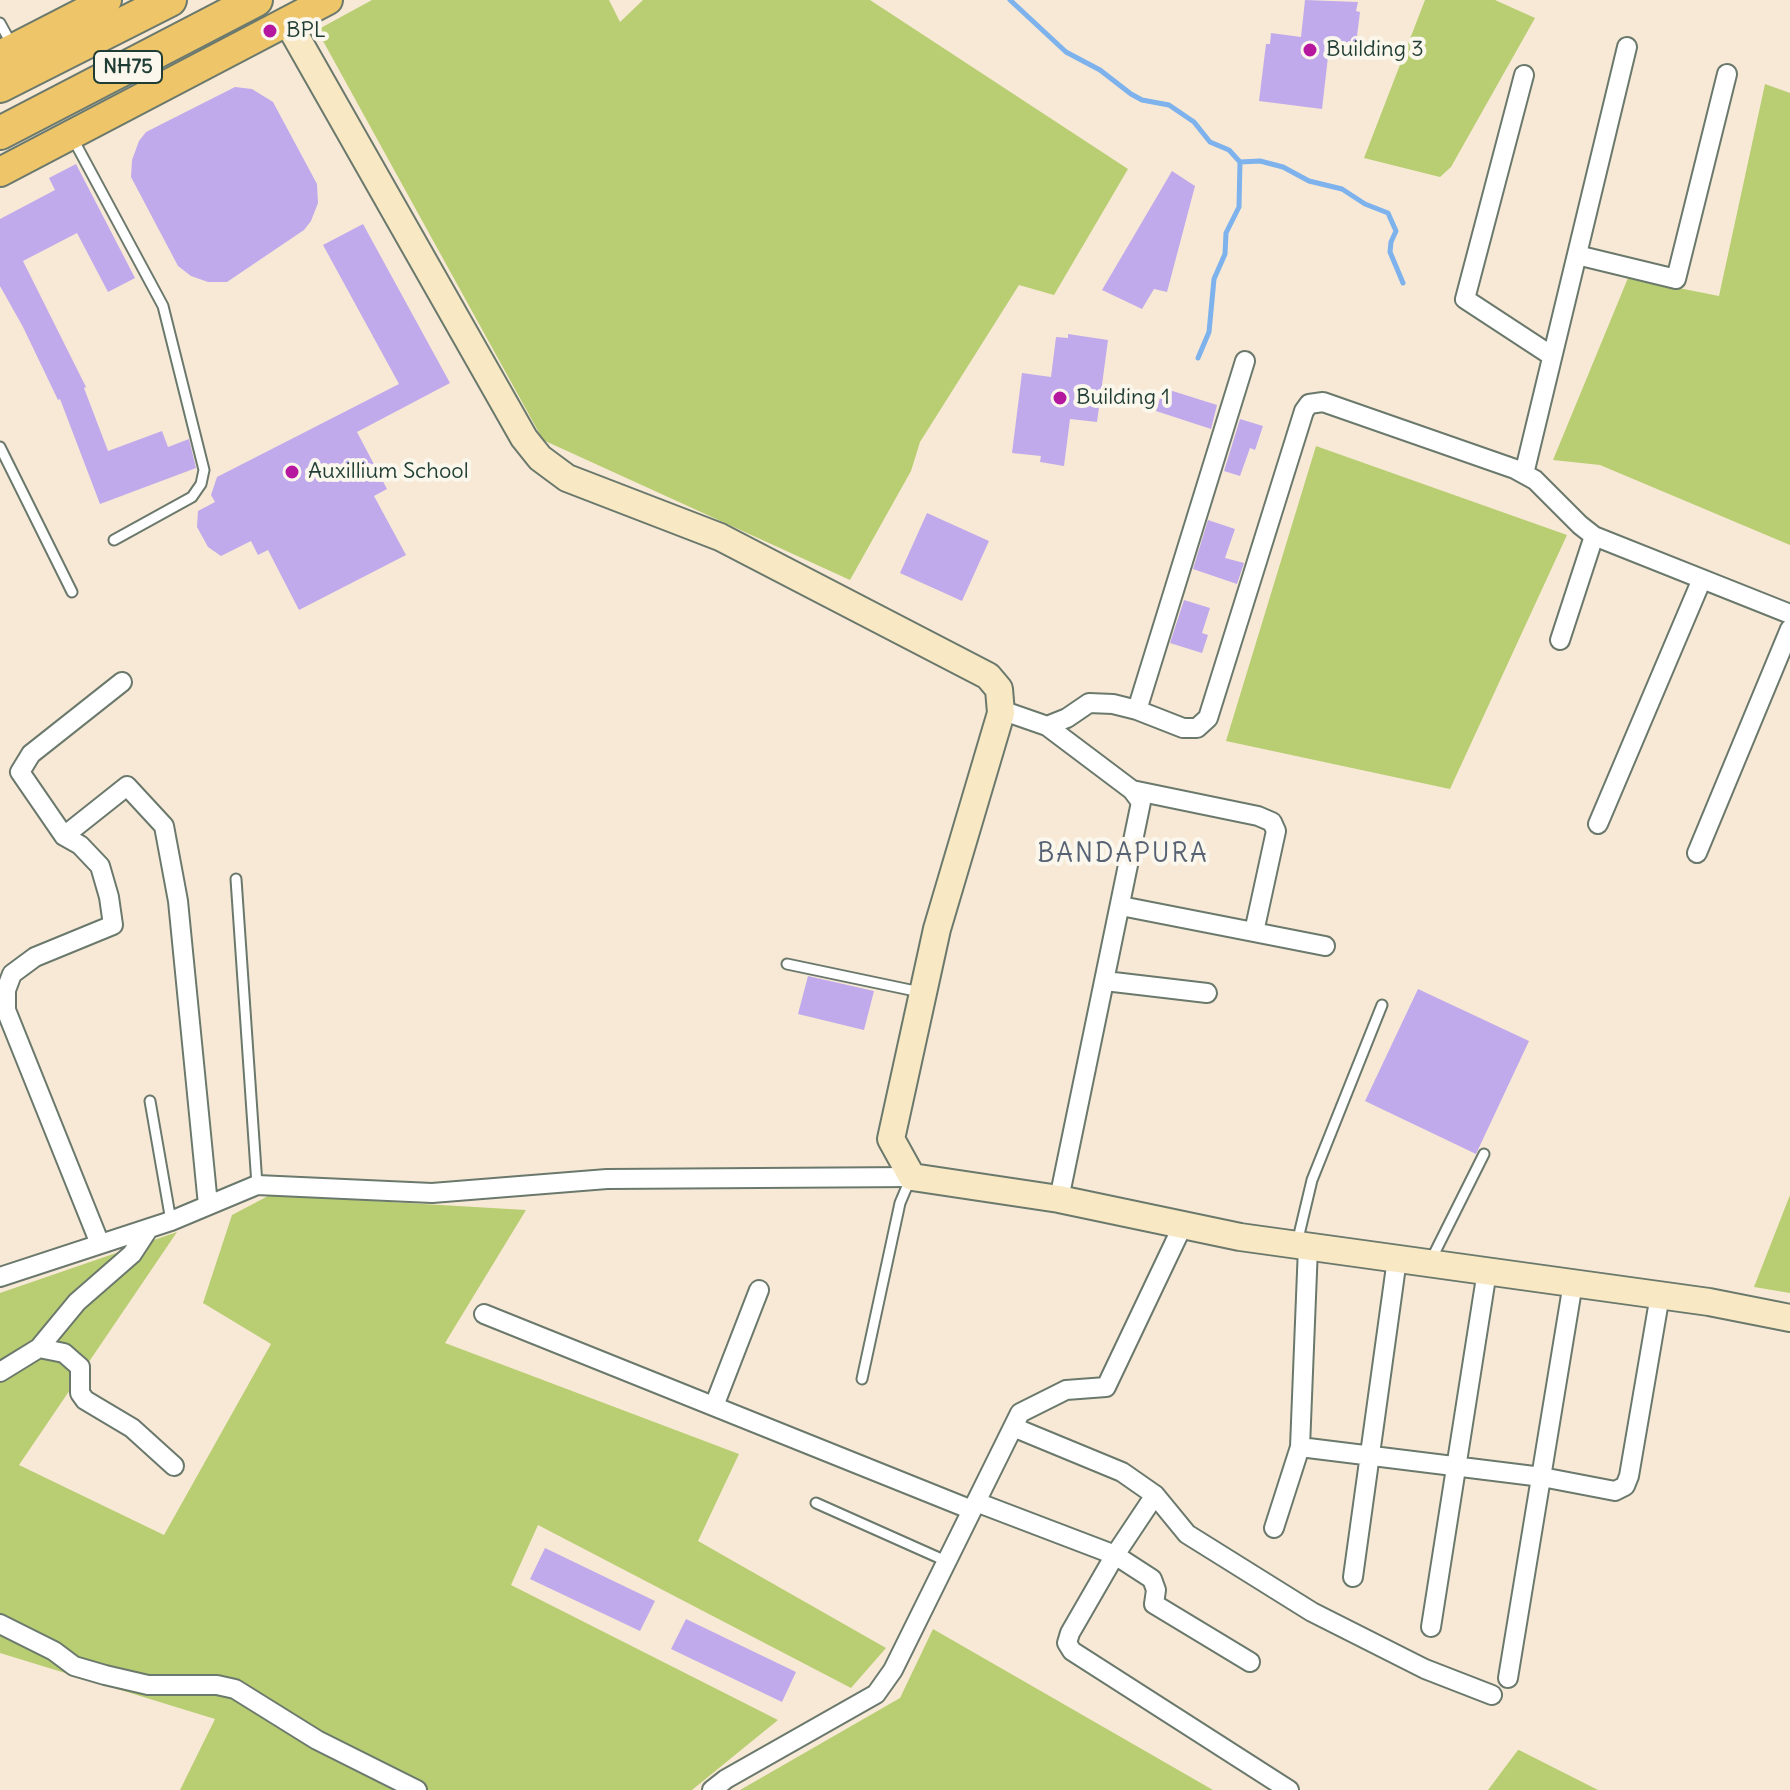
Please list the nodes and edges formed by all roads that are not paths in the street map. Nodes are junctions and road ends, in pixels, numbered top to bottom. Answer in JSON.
{"nodes":[{"id":1,"x":170,"y":0,"type":"edge"},
{"id":2,"x":256,"y":0,"type":"edge"},
{"id":3,"x":328,"y":0,"type":"edge"},
{"id":4,"x":104,"y":1,"type":"edge"},
{"id":5,"x":287,"y":21,"type":"junction"},
{"id":6,"x":0,"y":23,"type":"edge"},
{"id":7,"x":1627,"y":47,"type":"dead end"},
{"id":8,"x":7,"y":52,"type":"edge"},
{"id":9,"x":1727,"y":74,"type":"dead end"},
{"id":10,"x":1524,"y":75,"type":"dead end"},
{"id":11,"x":0,"y":86,"type":"edge"},
{"id":12,"x":0,"y":133,"type":"edge"},
{"id":13,"x":71,"y":135,"type":"junction"},
{"id":14,"x":0,"y":172,"type":"edge"},
{"id":15,"x":1577,"y":255,"type":"junction"},
{"id":16,"x":1552,"y":356,"type":"junction"},
{"id":17,"x":1245,"y":361,"type":"dead end"},
{"id":18,"x":0,"y":447,"type":"edge"},
{"id":19,"x":1524,"y":474,"type":"junction"},
{"id":20,"x":1594,"y":536,"type":"junction"},
{"id":21,"x":114,"y":540,"type":"dead end"},
{"id":22,"x":1702,"y":579,"type":"junction"},
{"id":23,"x":72,"y":592,"type":"dead end"},
{"id":24,"x":1790,"y":614,"type":"edge"},
{"id":25,"x":1790,"y":629,"type":"edge"},
{"id":26,"x":1560,"y":640,"type":"dead end"},
{"id":27,"x":122,"y":682,"type":"dead end"},
{"id":28,"x":1001,"y":710,"type":"junction"},
{"id":29,"x":1137,"y":710,"type":"junction"},
{"id":30,"x":1047,"y":726,"type":"junction"},
{"id":31,"x":1132,"y":790,"type":"junction"},
{"id":32,"x":1598,"y":824,"type":"dead end"},
{"id":33,"x":64,"y":836,"type":"junction"},
{"id":34,"x":1697,"y":853,"type":"dead end"},
{"id":35,"x":236,"y":879,"type":"dead end"},
{"id":36,"x":1121,"y":906,"type":"junction"},
{"id":37,"x":1254,"y":932,"type":"junction"},
{"id":38,"x":1325,"y":946,"type":"dead end"},
{"id":39,"x":787,"y":964,"type":"dead end"},
{"id":40,"x":1105,"y":981,"type":"junction"},
{"id":41,"x":923,"y":993,"type":"junction"},
{"id":42,"x":1207,"y":993,"type":"dead end"},
{"id":43,"x":1382,"y":1005,"type":"dead end"},
{"id":44,"x":150,"y":1101,"type":"dead end"},
{"id":45,"x":1484,"y":1154,"type":"dead end"},
{"id":46,"x":912,"y":1177,"type":"junction"},
{"id":47,"x":257,"y":1185,"type":"junction"},
{"id":48,"x":1059,"y":1199,"type":"junction"},
{"id":49,"x":208,"y":1205,"type":"junction"},
{"id":50,"x":171,"y":1221,"type":"junction"},
{"id":51,"x":1183,"y":1225,"type":"junction"},
{"id":52,"x":149,"y":1228,"type":"junction"},
{"id":53,"x":100,"y":1244,"type":"junction"},
{"id":54,"x":1302,"y":1246,"type":"junction"},
{"id":55,"x":1397,"y":1259,"type":"junction"},
{"id":56,"x":1430,"y":1263,"type":"junction"},
{"id":57,"x":1487,"y":1271,"type":"junction"},
{"id":58,"x":0,"y":1277,"type":"edge"},
{"id":59,"x":1573,"y":1283,"type":"junction"},
{"id":60,"x":759,"y":1290,"type":"dead end"},
{"id":61,"x":1660,"y":1295,"type":"junction"},
{"id":62,"x":484,"y":1314,"type":"dead end"},
{"id":63,"x":1790,"y":1318,"type":"edge"},
{"id":64,"x":39,"y":1348,"type":"junction"},
{"id":65,"x":0,"y":1372,"type":"edge"},
{"id":66,"x":862,"y":1379,"type":"dead end"},
{"id":67,"x":714,"y":1406,"type":"junction"},
{"id":68,"x":1013,"y":1427,"type":"junction"},
{"id":69,"x":1300,"y":1447,"type":"junction"},
{"id":70,"x":1370,"y":1455,"type":"junction"},
{"id":71,"x":1455,"y":1465,"type":"junction"},
{"id":72,"x":174,"y":1466,"type":"dead end"},
{"id":73,"x":1542,"y":1477,"type":"junction"},
{"id":74,"x":1155,"y":1495,"type":"junction"},
{"id":75,"x":816,"y":1503,"type":"dead end"},
{"id":76,"x":974,"y":1506,"type":"junction"},
{"id":77,"x":1274,"y":1528,"type":"dead end"},
{"id":78,"x":1115,"y":1555,"type":"junction"},
{"id":79,"x":946,"y":1561,"type":"junction"},
{"id":80,"x":1353,"y":1577,"type":"dead end"},
{"id":81,"x":0,"y":1624,"type":"edge"},
{"id":82,"x":1431,"y":1627,"type":"dead end"},
{"id":83,"x":1250,"y":1662,"type":"dead end"},
{"id":84,"x":1508,"y":1678,"type":"dead end"},
{"id":85,"x":1492,"y":1695,"type":"dead end"},
{"id":86,"x":417,"y":1790,"type":"edge"},
{"id":87,"x":712,"y":1790,"type":"edge"},
{"id":88,"x":1289,"y":1790,"type":"edge"}],
"edges":[{"from":1,"to":11,"type":"highway","number":"NH75"},
{"from":2,"to":12,"type":"highway","number":"NH75"},
{"from":3,"to":5,"type":"main road"},
{"from":4,"to":8,"type":"main road"},
{"from":5,"to":13,"type":"main road"},
{"from":5,"to":28,"type":"street"},
{"from":6,"to":8,"type":"lane"},
{"from":7,"to":15,"type":"street"},
{"from":9,"to":15,"type":"street"},
{"from":10,"to":16,"type":"street"},
{"from":13,"to":14,"type":"main road"},
{"from":13,"to":21,"type":"lane"},
{"from":15,"to":16,"type":"street"},
{"from":16,"to":19,"type":"street"},
{"from":17,"to":29,"type":"street"},
{"from":18,"to":23,"type":"lane"},
{"from":19,"to":20,"type":"street"},
{"from":19,"to":29,"type":"street"},
{"from":20,"to":22,"type":"street"},
{"from":20,"to":26,"type":"street"},
{"from":22,"to":24,"type":"street"},
{"from":22,"to":32,"type":"street"},
{"from":25,"to":34,"type":"street"},
{"from":27,"to":33,"type":"street"},
{"from":28,"to":30,"type":"street"},
{"from":28,"to":41,"type":"street"},
{"from":29,"to":30,"type":"street"},
{"from":30,"to":31,"type":"street"},
{"from":31,"to":36,"type":"street"},
{"from":31,"to":37,"type":"street"},
{"from":33,"to":49,"type":"street"},
{"from":33,"to":53,"type":"street"},
{"from":35,"to":47,"type":"lane"},
{"from":36,"to":37,"type":"street"},
{"from":36,"to":40,"type":"street"},
{"from":37,"to":38,"type":"street"},
{"from":39,"to":41,"type":"lane"},
{"from":40,"to":42,"type":"street"},
{"from":40,"to":48,"type":"street"},
{"from":41,"to":46,"type":"street"},
{"from":43,"to":54,"type":"lane"},
{"from":44,"to":50,"type":"lane"},
{"from":45,"to":56,"type":"lane"},
{"from":46,"to":47,"type":"street"},
{"from":46,"to":48,"type":"street"},
{"from":46,"to":66,"type":"lane"},
{"from":47,"to":49,"type":"street"},
{"from":48,"to":51,"type":"street"},
{"from":49,"to":50,"type":"street"},
{"from":50,"to":52,"type":"street"},
{"from":51,"to":54,"type":"street"},
{"from":51,"to":68,"type":"street"},
{"from":52,"to":53,"type":"street"},
{"from":52,"to":64,"type":"street"},
{"from":53,"to":58,"type":"street"},
{"from":54,"to":55,"type":"street"},
{"from":54,"to":69,"type":"street"},
{"from":55,"to":56,"type":"street"},
{"from":55,"to":70,"type":"street"},
{"from":56,"to":57,"type":"street"},
{"from":57,"to":59,"type":"street"},
{"from":57,"to":71,"type":"street"},
{"from":59,"to":61,"type":"street"},
{"from":59,"to":73,"type":"street"},
{"from":60,"to":67,"type":"street"},
{"from":61,"to":63,"type":"street"},
{"from":61,"to":73,"type":"street"},
{"from":62,"to":67,"type":"street"},
{"from":64,"to":65,"type":"street"},
{"from":64,"to":72,"type":"street"},
{"from":67,"to":76,"type":"street"},
{"from":68,"to":74,"type":"street"},
{"from":68,"to":76,"type":"street"},
{"from":69,"to":70,"type":"street"},
{"from":69,"to":77,"type":"street"},
{"from":70,"to":71,"type":"street"},
{"from":70,"to":80,"type":"street"},
{"from":71,"to":73,"type":"street"},
{"from":71,"to":82,"type":"street"},
{"from":73,"to":84,"type":"street"},
{"from":74,"to":78,"type":"street"},
{"from":74,"to":85,"type":"street"},
{"from":75,"to":79,"type":"lane"},
{"from":76,"to":78,"type":"street"},
{"from":76,"to":79,"type":"street"},
{"from":78,"to":83,"type":"street"},
{"from":78,"to":88,"type":"street"},
{"from":79,"to":87,"type":"street"},
{"from":81,"to":86,"type":"street"}]}
